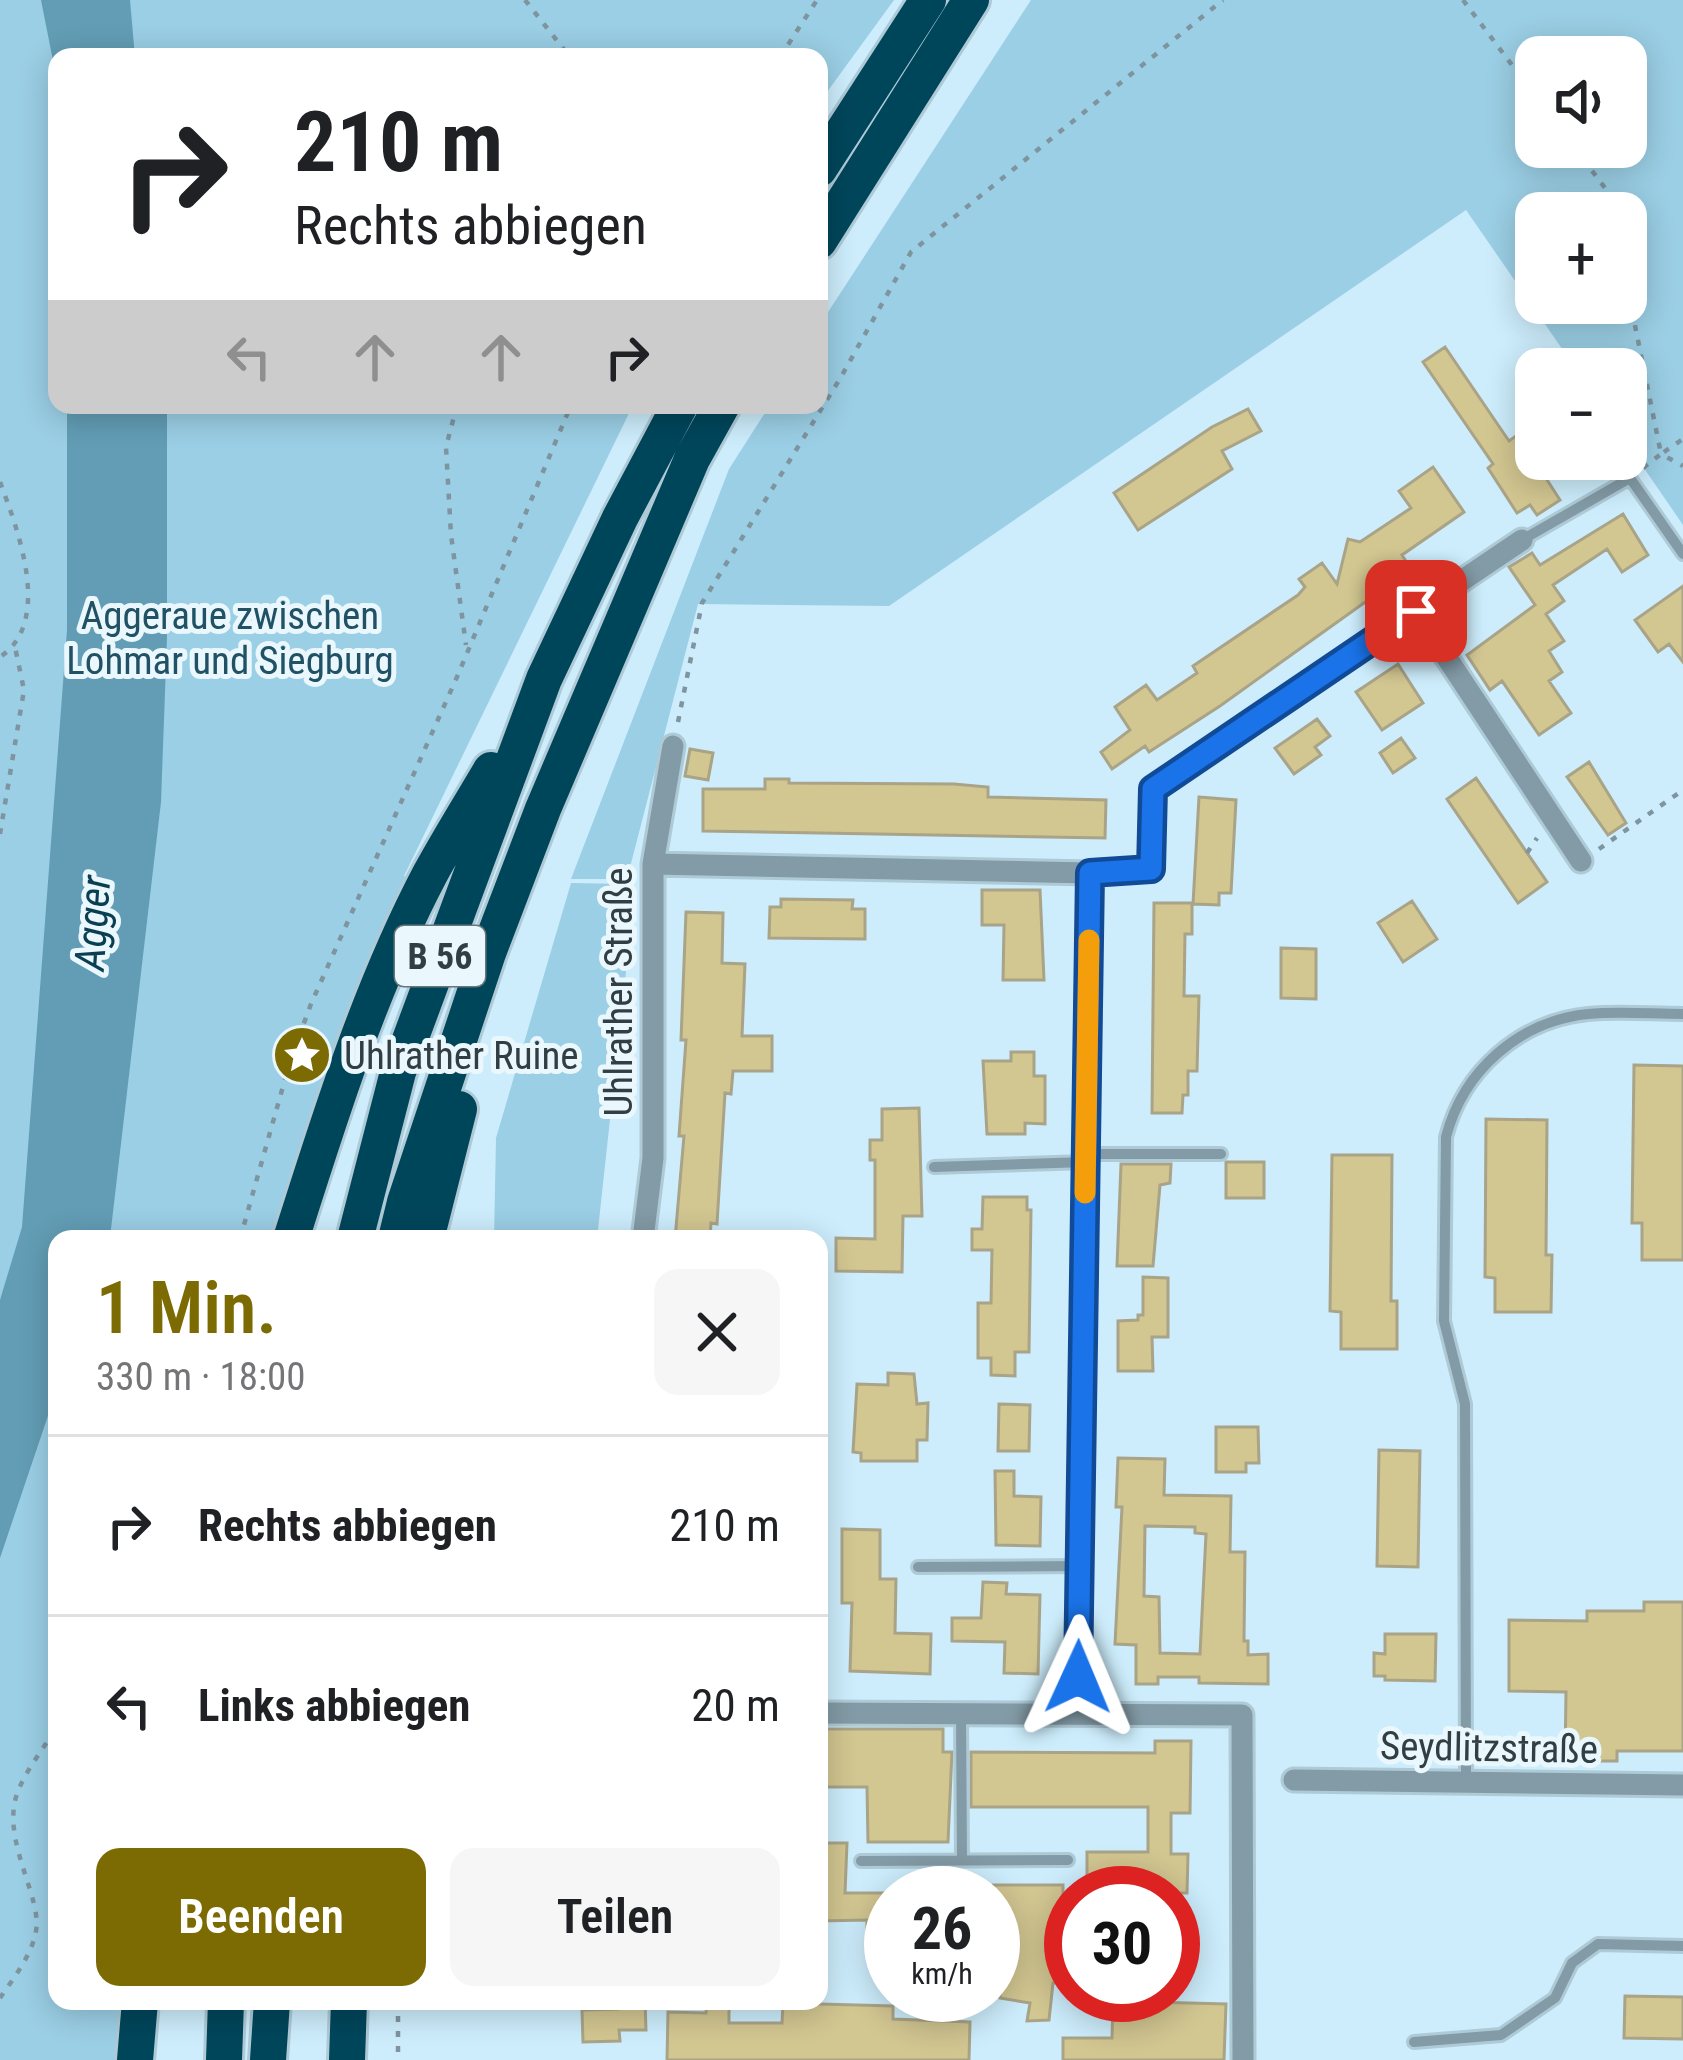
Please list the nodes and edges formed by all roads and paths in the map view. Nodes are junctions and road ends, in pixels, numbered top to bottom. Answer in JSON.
{"nodes":[{"id":1,"x":526,"y":0,"type":"edge"},
{"id":2,"x":817,"y":0,"type":"edge"},
{"id":3,"x":928,"y":0,"type":"edge"},
{"id":4,"x":970,"y":0,"type":"edge"},
{"id":5,"x":1223,"y":0,"type":"edge"},
{"id":6,"x":1463,"y":0,"type":"edge"},
{"id":7,"x":563,"y":48,"type":"edge"},
{"id":8,"x":786,"y":48,"type":"edge"},
{"id":9,"x":1515,"y":69,"type":"edge"},
{"id":10,"x":828,"y":155,"type":"edge"},
{"id":11,"x":1590,"y":168,"type":"edge"},
{"id":12,"x":1608,"y":192,"type":"edge"},
{"id":13,"x":828,"y":228,"type":"edge"},
{"id":14,"x":1635,"y":324,"type":"edge"},
{"id":15,"x":828,"y":398,"type":"edge"},
{"id":16,"x":455,"y":414,"type":"edge"},
{"id":17,"x":567,"y":414,"type":"edge"},
{"id":18,"x":675,"y":414,"type":"edge"},
{"id":19,"x":717,"y":414,"type":"edge"},
{"id":20,"x":818,"y":414,"type":"edge"},
{"id":21,"x":1683,"y":439,"type":"edge"},
{"id":22,"x":1661,"y":454,"type":"junction"},
{"id":23,"x":1683,"y":466,"type":"edge"},
{"id":24,"x":0,"y":482,"type":"edge"},
{"id":25,"x":1522,"y":540,"type":"joint"},
{"id":26,"x":1683,"y":554,"type":"edge"},
{"id":27,"x":1416,"y":611,"type":"junction"},
{"id":28,"x":15,"y":646,"type":"junction"},
{"id":29,"x":467,"y":651,"type":"junction"},
{"id":30,"x":0,"y":657,"type":"edge"},
{"id":31,"x":544,"y":679,"type":"junction"},
{"id":32,"x":673,"y":746,"type":"joint"},
{"id":33,"x":1683,"y":790,"type":"edge"},
{"id":34,"x":0,"y":834,"type":"edge"},
{"id":35,"x":1581,"y":861,"type":"joint"},
{"id":36,"x":653,"y":864,"type":"junction"},
{"id":37,"x":1090,"y":873,"type":"junction"},
{"id":38,"x":488,"y":953,"type":"junction"},
{"id":39,"x":1683,"y":1014,"type":"edge"},
{"id":40,"x":1221,"y":1154,"type":"dead end"},
{"id":41,"x":1086,"y":1158,"type":"junction"},
{"id":42,"x":934,"y":1168,"type":"dead end"},
{"id":43,"x":243,"y":1230,"type":"edge"},
{"id":44,"x":295,"y":1230,"type":"edge"},
{"id":45,"x":357,"y":1230,"type":"edge"},
{"id":46,"x":399,"y":1230,"type":"edge"},
{"id":47,"x":428,"y":1230,"type":"edge"},
{"id":48,"x":644,"y":1230,"type":"edge"},
{"id":49,"x":1079,"y":1566,"type":"junction"},
{"id":50,"x":918,"y":1567,"type":"dead end"},
{"id":51,"x":828,"y":1713,"type":"edge"},
{"id":52,"x":962,"y":1714,"type":"junction"},
{"id":53,"x":1077,"y":1714,"type":"junction"},
{"id":54,"x":48,"y":1741,"type":"edge"},
{"id":55,"x":1294,"y":1780,"type":"dead end"},
{"id":56,"x":1466,"y":1782,"type":"junction"},
{"id":57,"x":1683,"y":1785,"type":"edge"},
{"id":58,"x":1068,"y":1859,"type":"dead end"},
{"id":59,"x":962,"y":1860,"type":"junction"},
{"id":60,"x":861,"y":1861,"type":"dead end"},
{"id":61,"x":1683,"y":1946,"type":"edge"},
{"id":62,"x":0,"y":1998,"type":"edge"},
{"id":63,"x":139,"y":2010,"type":"edge"},
{"id":64,"x":226,"y":2010,"type":"edge"},
{"id":65,"x":271,"y":2010,"type":"edge"},
{"id":66,"x":350,"y":2010,"type":"edge"},
{"id":67,"x":398,"y":2010,"type":"edge"},
{"id":68,"x":1414,"y":2042,"type":"dead end"},
{"id":69,"x":135,"y":2060,"type":"edge"},
{"id":70,"x":224,"y":2060,"type":"edge"},
{"id":71,"x":268,"y":2060,"type":"edge"},
{"id":72,"x":347,"y":2060,"type":"edge"},
{"id":73,"x":398,"y":2060,"type":"edge"},
{"id":74,"x":1243,"y":2060,"type":"edge"}],
"edges":[{"from":1,"to":7,"type":"path"},
{"from":2,"to":8,"type":"path"},
{"from":3,"to":10,"type":"highway"},
{"from":4,"to":13,"type":"highway"},
{"from":5,"to":15,"type":"path"},
{"from":6,"to":9,"type":"path"},
{"from":11,"to":12,"type":"path"},
{"from":14,"to":22,"type":"path"},
{"from":16,"to":29,"type":"path"},
{"from":17,"to":29,"type":"path"},
{"from":18,"to":31,"type":"highway","number":"B 56"},
{"from":19,"to":38,"type":"highway","number":"B 56"},
{"from":20,"to":32,"type":"path"},
{"from":21,"to":22,"type":"path"},
{"from":22,"to":23,"type":"path"},
{"from":24,"to":28,"type":"path"},
{"from":25,"to":26,"type":"lane"},
{"from":25,"to":27,"type":"street"},
{"from":27,"to":35,"type":"street"},
{"from":27,"to":37,"type":"street"},
{"from":28,"to":30,"type":"path"},
{"from":28,"to":34,"type":"path"},
{"from":29,"to":43,"type":"path"},
{"from":31,"to":44,"type":"highway"},
{"from":31,"to":45,"type":"highway","number":"B 56"},
{"from":32,"to":36,"type":"street","name":"Uhlrather Straße"},
{"from":33,"to":35,"type":"path"},
{"from":36,"to":37,"type":"street"},
{"from":36,"to":48,"type":"street","name":"Uhlrather Straße"},
{"from":37,"to":41,"type":"street"},
{"from":38,"to":46,"type":"highway","number":"B 56"},
{"from":38,"to":47,"type":"highway"},
{"from":39,"to":56,"type":"lane"},
{"from":40,"to":41,"type":"lane"},
{"from":41,"to":42,"type":"lane"},
{"from":41,"to":49,"type":"street"},
{"from":49,"to":50,"type":"lane"},
{"from":49,"to":53,"type":"street"},
{"from":51,"to":52,"type":"street"},
{"from":52,"to":53,"type":"street"},
{"from":52,"to":59,"type":"lane"},
{"from":53,"to":74,"type":"street"},
{"from":54,"to":62,"type":"path"},
{"from":55,"to":56,"type":"street","name":"Seydlitzstraße"},
{"from":56,"to":57,"type":"street","name":"Seydlitzstraße"},
{"from":58,"to":59,"type":"lane"},
{"from":59,"to":60,"type":"lane"},
{"from":61,"to":68,"type":"lane"},
{"from":63,"to":69,"type":"highway"},
{"from":64,"to":70,"type":"highway"},
{"from":65,"to":71,"type":"highway"},
{"from":66,"to":72,"type":"highway"},
{"from":67,"to":73,"type":"path"}]}
